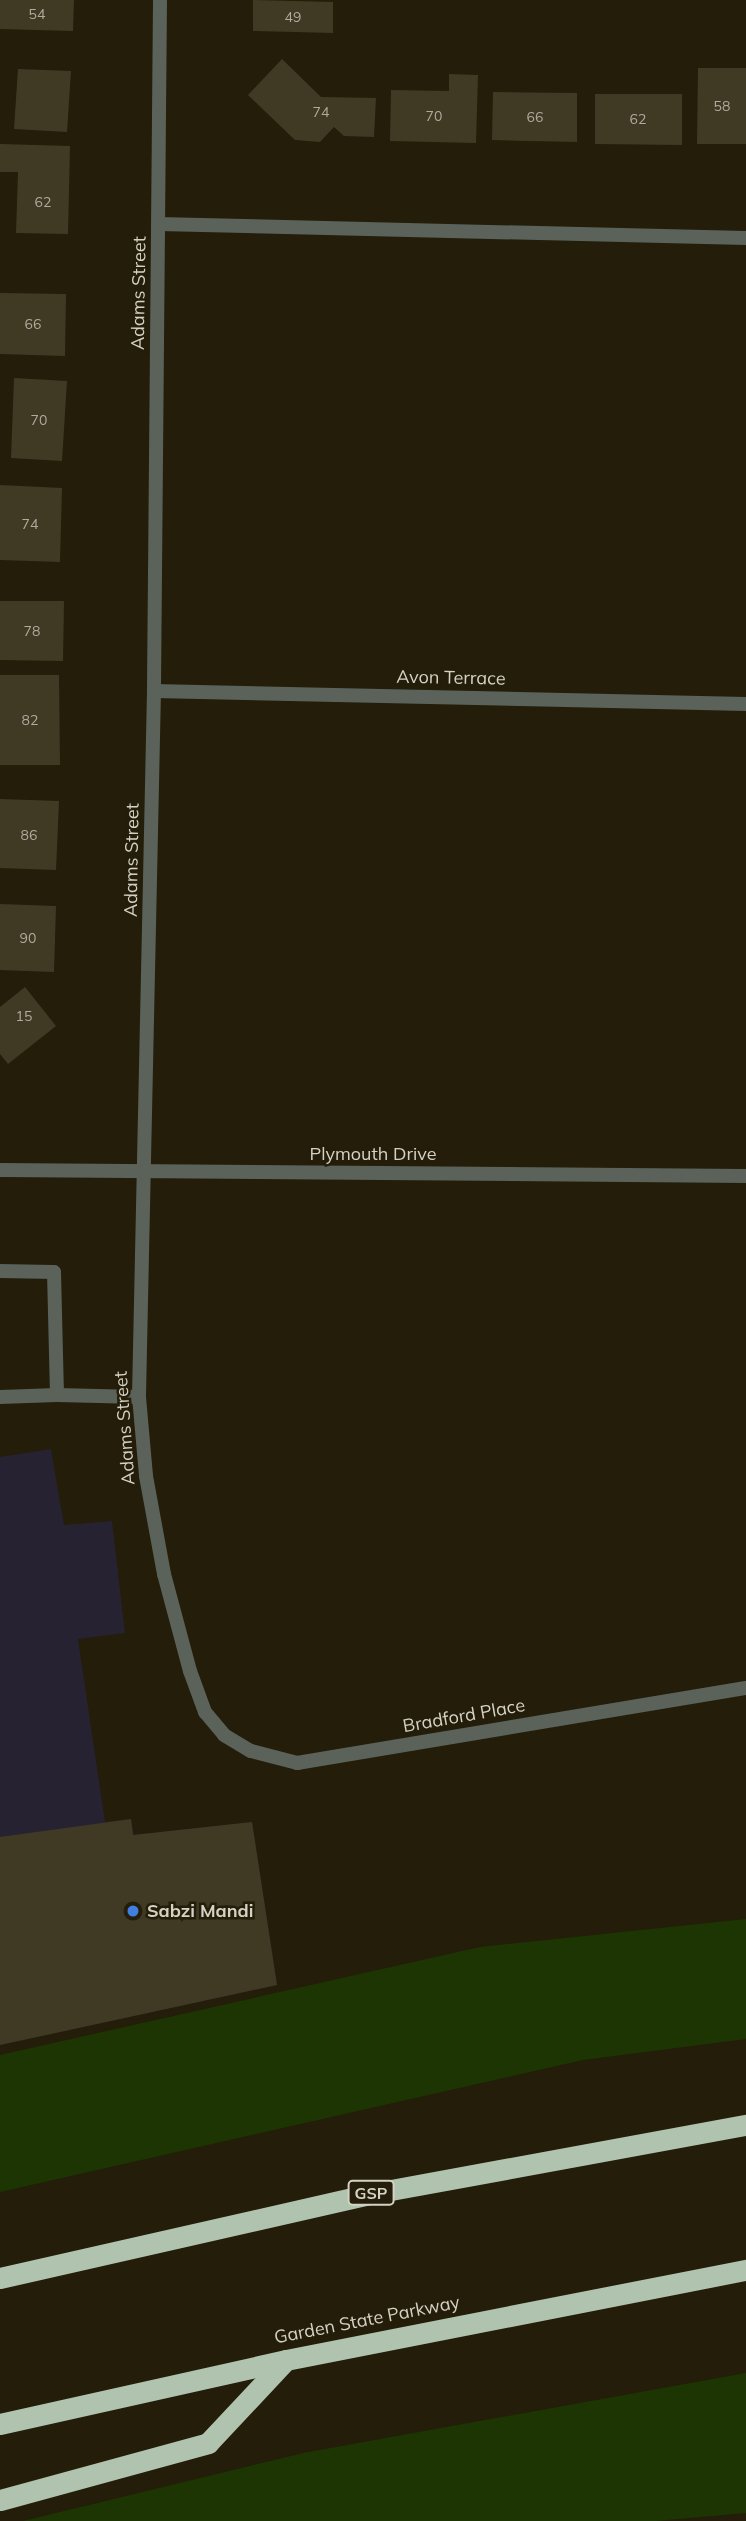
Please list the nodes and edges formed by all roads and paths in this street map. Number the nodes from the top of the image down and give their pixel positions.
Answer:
1 (160, 0) edge
2 (159, 224) junction
3 (746, 238) edge
4 (154, 691) junction
5 (746, 704) edge
6 (0, 1170) edge
7 (144, 1171) junction
8 (746, 1176) edge
9 (0, 1271) edge
10 (57, 1395) junction
11 (0, 1397) edge
12 (139, 1397) junction
13 (746, 1688) edge
14 (205, 1712) joint
15 (746, 2125) edge
16 (746, 2270) edge
17 (0, 2278) edge
18 (286, 2360) junction
19 (0, 2424) edge
20 (0, 2500) edge

1 - 2 street, Adams Street
2 - 3 street
2 - 4 street, Adams Street
4 - 5 street, Avon Terrace
4 - 7 street, Adams Street
6 - 7 street, Plymouth Drive
7 - 8 street, Plymouth Drive
7 - 12 street, Adams Street
9 - 10 street
10 - 11 street
10 - 12 street
12 - 14 street, Adams Street
13 - 14 street, Bradford Place
15 - 17 highway, GSP
16 - 18 highway, Garden State Parkway
18 - 19 highway, Garden State Parkway
18 - 20 highway

